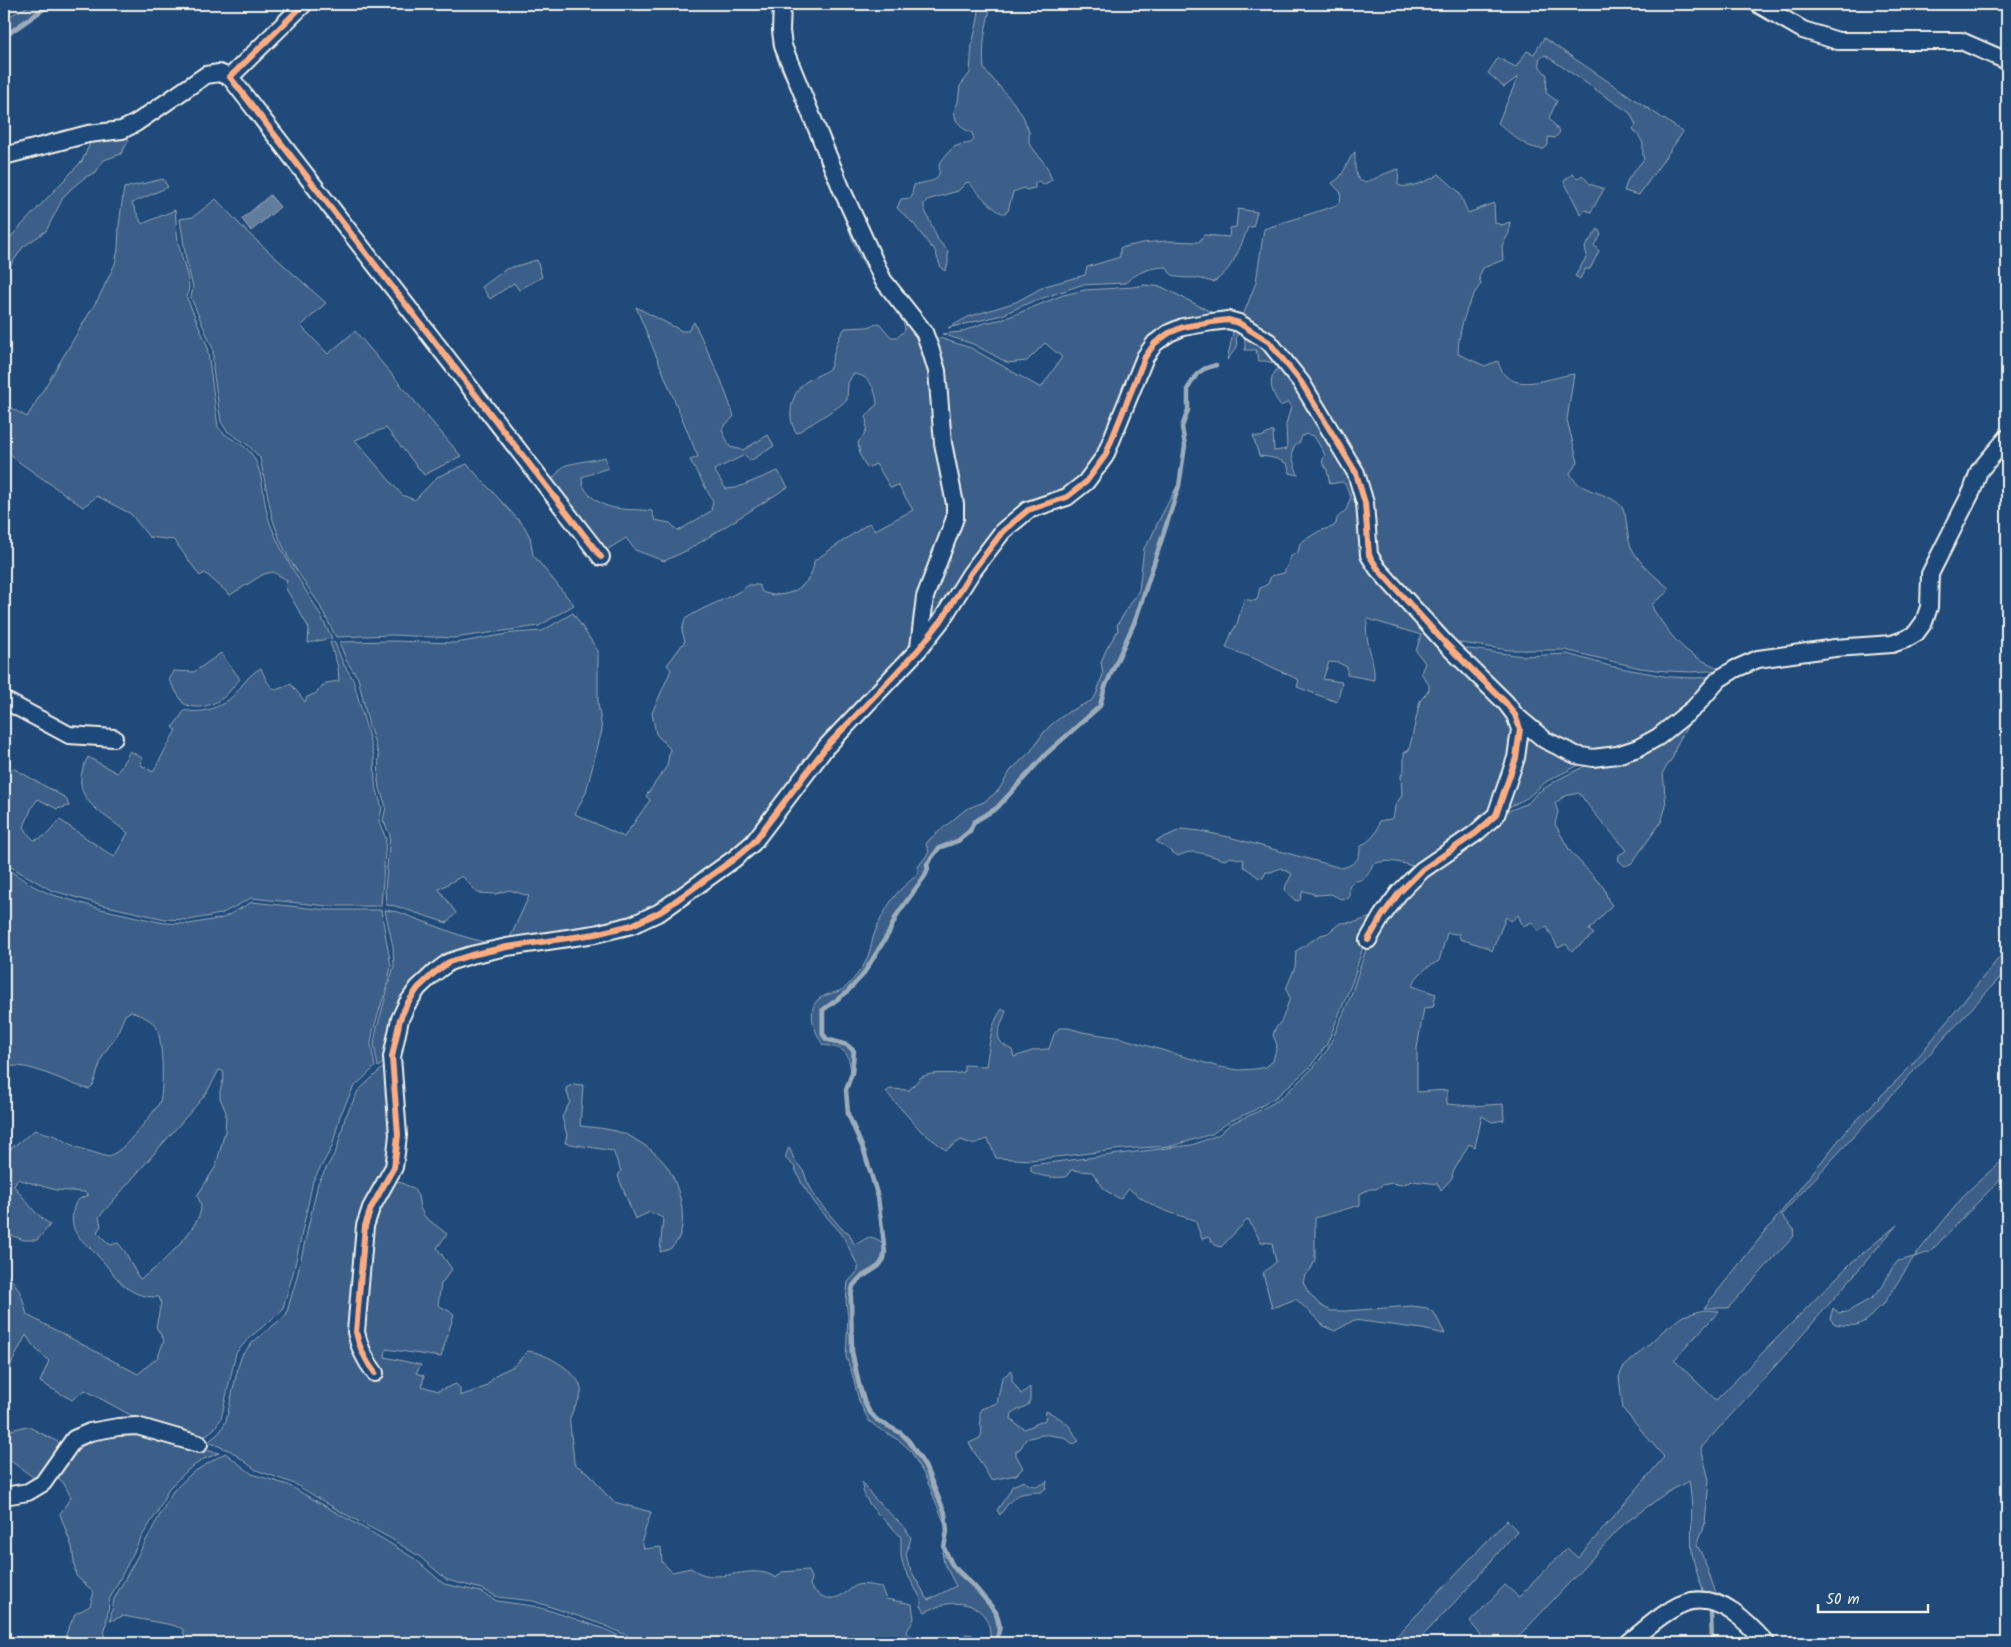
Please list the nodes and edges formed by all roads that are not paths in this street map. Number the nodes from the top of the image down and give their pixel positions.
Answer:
1 (304, 4) edge
2 (782, 4) edge
3 (1758, 4) edge
4 (2007, 61) edge
5 (230, 77) junction
6 (4, 156) edge
7 (2007, 438) edge
8 (601, 557) dead end
9 (918, 650) junction
10 (4, 700) edge
11 (1516, 715) junction
12 (114, 738) dead end
13 (1368, 940) dead end
14 (375, 1373) dead end
15 (199, 1444) dead end
16 (4, 1496) edge
17 (1628, 1643) edge
18 (1766, 1643) edge

1 - 5 street
2 - 9 street
3 - 4 street
5 - 6 street
5 - 8 street
7 - 11 street
9 - 11 street
9 - 14 street
10 - 12 street
11 - 13 street
15 - 16 street
17 - 18 street

